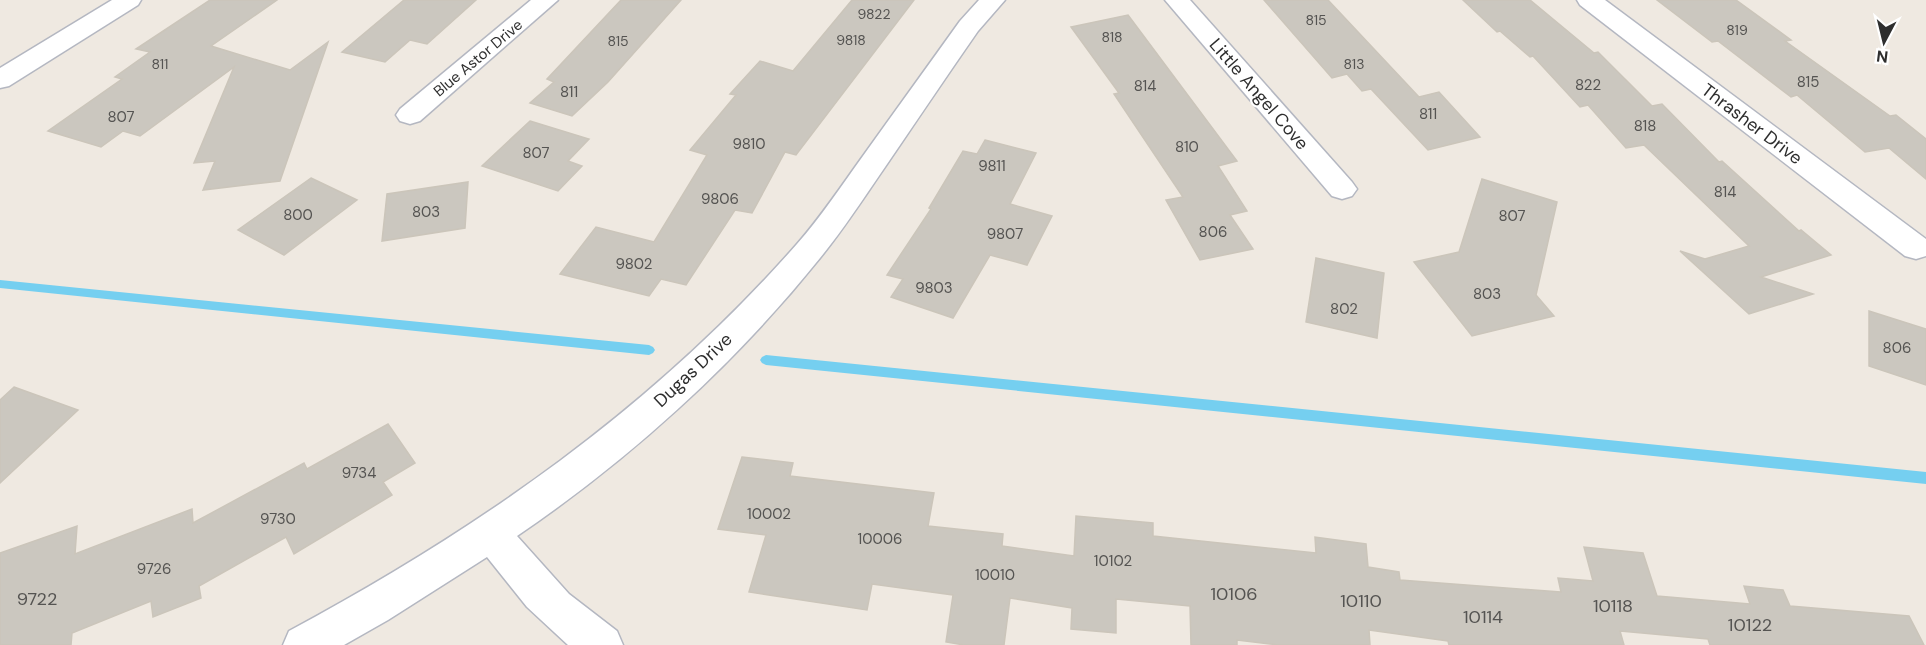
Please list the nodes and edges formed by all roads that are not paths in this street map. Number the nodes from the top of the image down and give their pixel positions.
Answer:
1 (129, 0) edge
2 (546, 0) edge
3 (993, 0) edge
4 (1177, 0) edge
5 (1589, 0) edge
6 (0, 80) edge
7 (410, 115) dead end
8 (1342, 189) dead end
9 (1916, 248) dead end
10 (491, 532) junction
11 (304, 645) edge
12 (602, 645) edge

1 - 6 street
2 - 7 street, Blue Astor Drive
3 - 10 street, Dugas Drive
4 - 8 street, Little Angel Cove
5 - 9 street, Thrasher Drive
10 - 11 street, Dugas Drive
10 - 12 street

